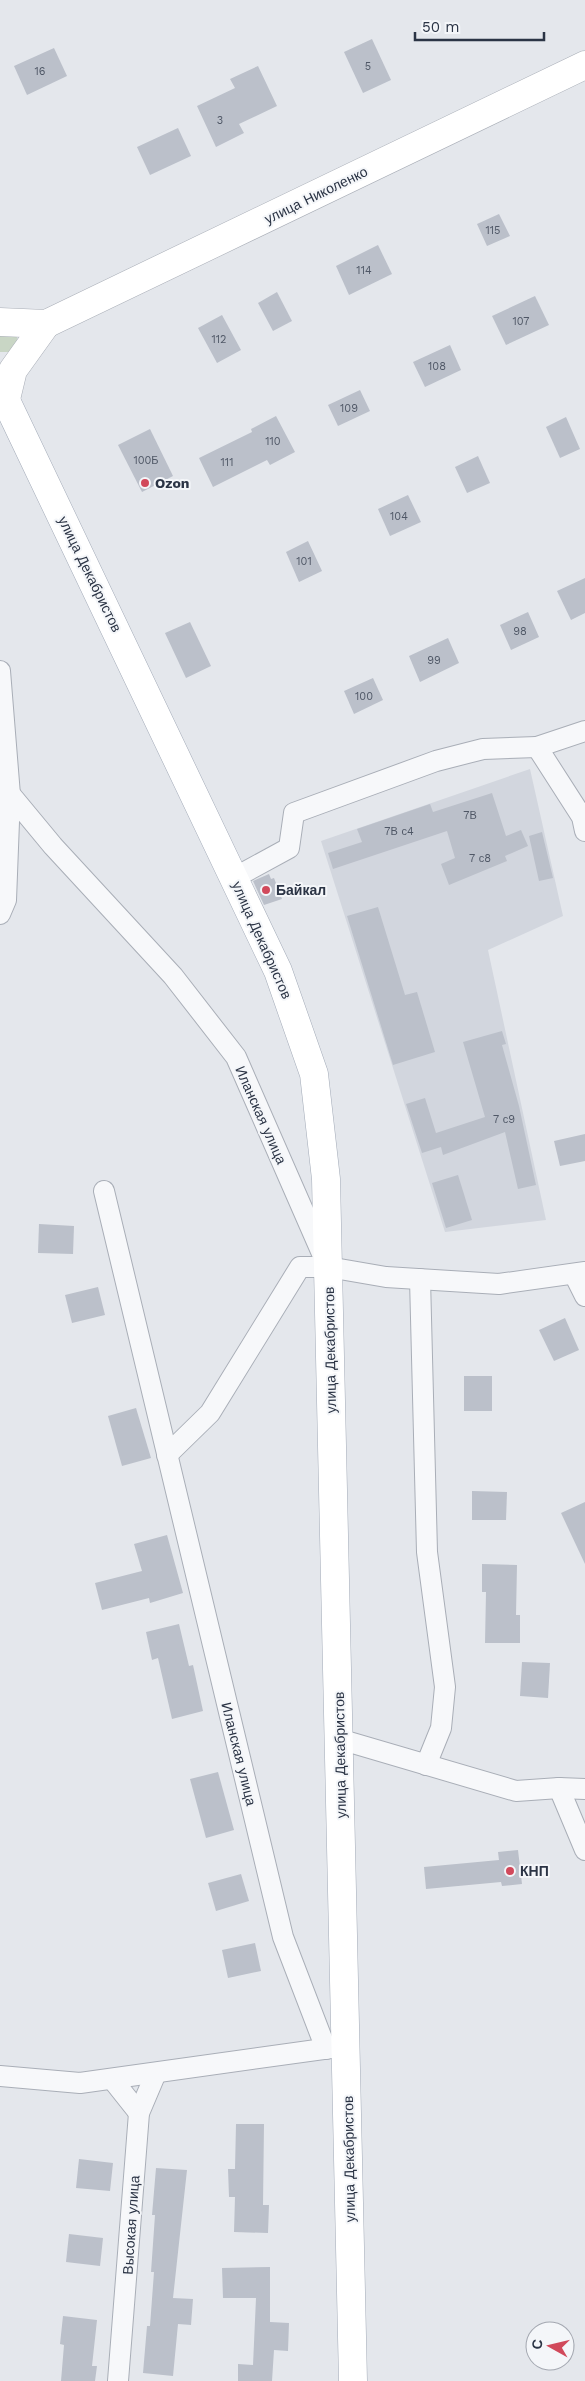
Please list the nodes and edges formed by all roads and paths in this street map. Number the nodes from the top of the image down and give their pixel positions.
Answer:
1 (585, 65) edge
2 (0, 322) edge
3 (46, 324) junction
4 (3, 393) edge
5 (0, 671) edge
6 (585, 731) edge
7 (537, 747) junction
8 (5, 788) edge
9 (585, 831) edge
10 (234, 878) junction
11 (0, 914) edge
12 (104, 1191) dead end
13 (328, 1267) junction
14 (580, 1273) edge
15 (420, 1279) junction
16 (585, 1296) edge
17 (167, 1454) junction
18 (339, 1739) junction
19 (426, 1765) junction
20 (560, 1788) junction
21 (585, 1789) edge
22 (585, 1850) edge
23 (336, 2047) junction
24 (156, 2072) junction
25 (0, 2076) edge
26 (112, 2079) junction
27 (139, 2113) junction
28 (118, 2381) edge
29 (353, 2381) edge

1 - 3 main road, улица Николенко
2 - 3 main road
3 - 4 main road
4 - 10 main road, улица Декабристов
5 - 8 street
6 - 7 street
7 - 9 street
7 - 10 street
8 - 11 street
8 - 13 street, Иланская улица
10 - 13 main road, улица Декабристов
12 - 17 street, Иланская улица
13 - 15 street
13 - 17 street
13 - 18 main road, улица Декабристов
14 - 15 street
14 - 16 street
15 - 19 street
17 - 23 street, Иланская улица
18 - 19 street
18 - 23 main road, улица Декабристов
19 - 20 street
20 - 21 street
20 - 22 street
23 - 24 street
23 - 29 main road, улица Декабристов
24 - 26 street
24 - 27 street, Высокая улица
25 - 26 street
26 - 27 street
27 - 28 street, Высокая улица

